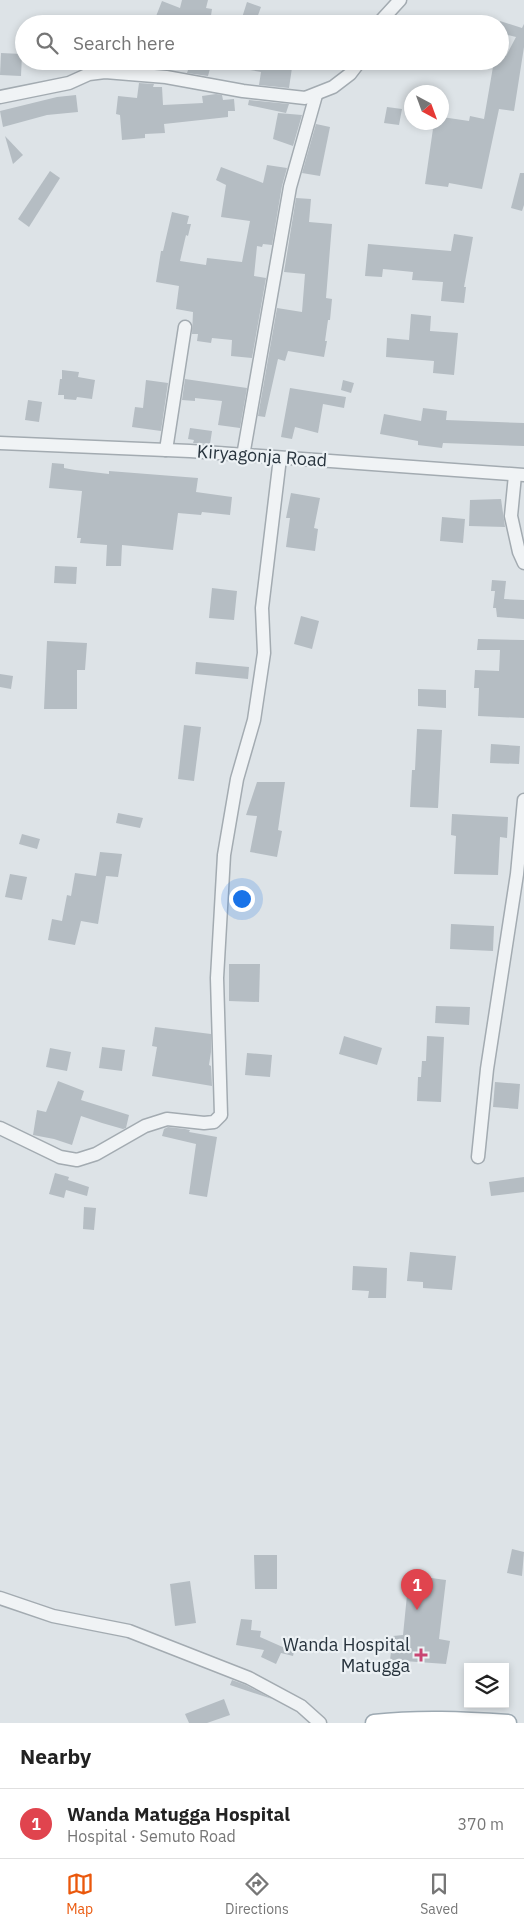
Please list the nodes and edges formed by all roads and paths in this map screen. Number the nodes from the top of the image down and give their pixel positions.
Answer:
1 (400, 0) edge
2 (386, 15) edge
3 (353, 70) edge
4 (316, 95) junction
5 (0, 97) edge
6 (186, 327) dead end
7 (0, 443) edge
8 (166, 450) junction
9 (243, 456) junction
10 (280, 458) junction
11 (519, 475) edge
12 (524, 563) edge
13 (524, 800) edge
14 (0, 1128) edge
15 (478, 1157) dead end
16 (0, 1598) edge
17 (320, 1723) edge
18 (374, 1723) edge
19 (508, 1723) edge

1 - 2 street
3 - 4 street
4 - 5 street
4 - 9 street
6 - 8 street
7 - 8 street, Kiryagonja Road
8 - 9 street, Kiryagonja Road
9 - 10 street, Kiryagonja Road
10 - 11 street, Kiryagonja Road
10 - 14 street
11 - 12 street
13 - 15 street
16 - 17 street
18 - 19 main road

